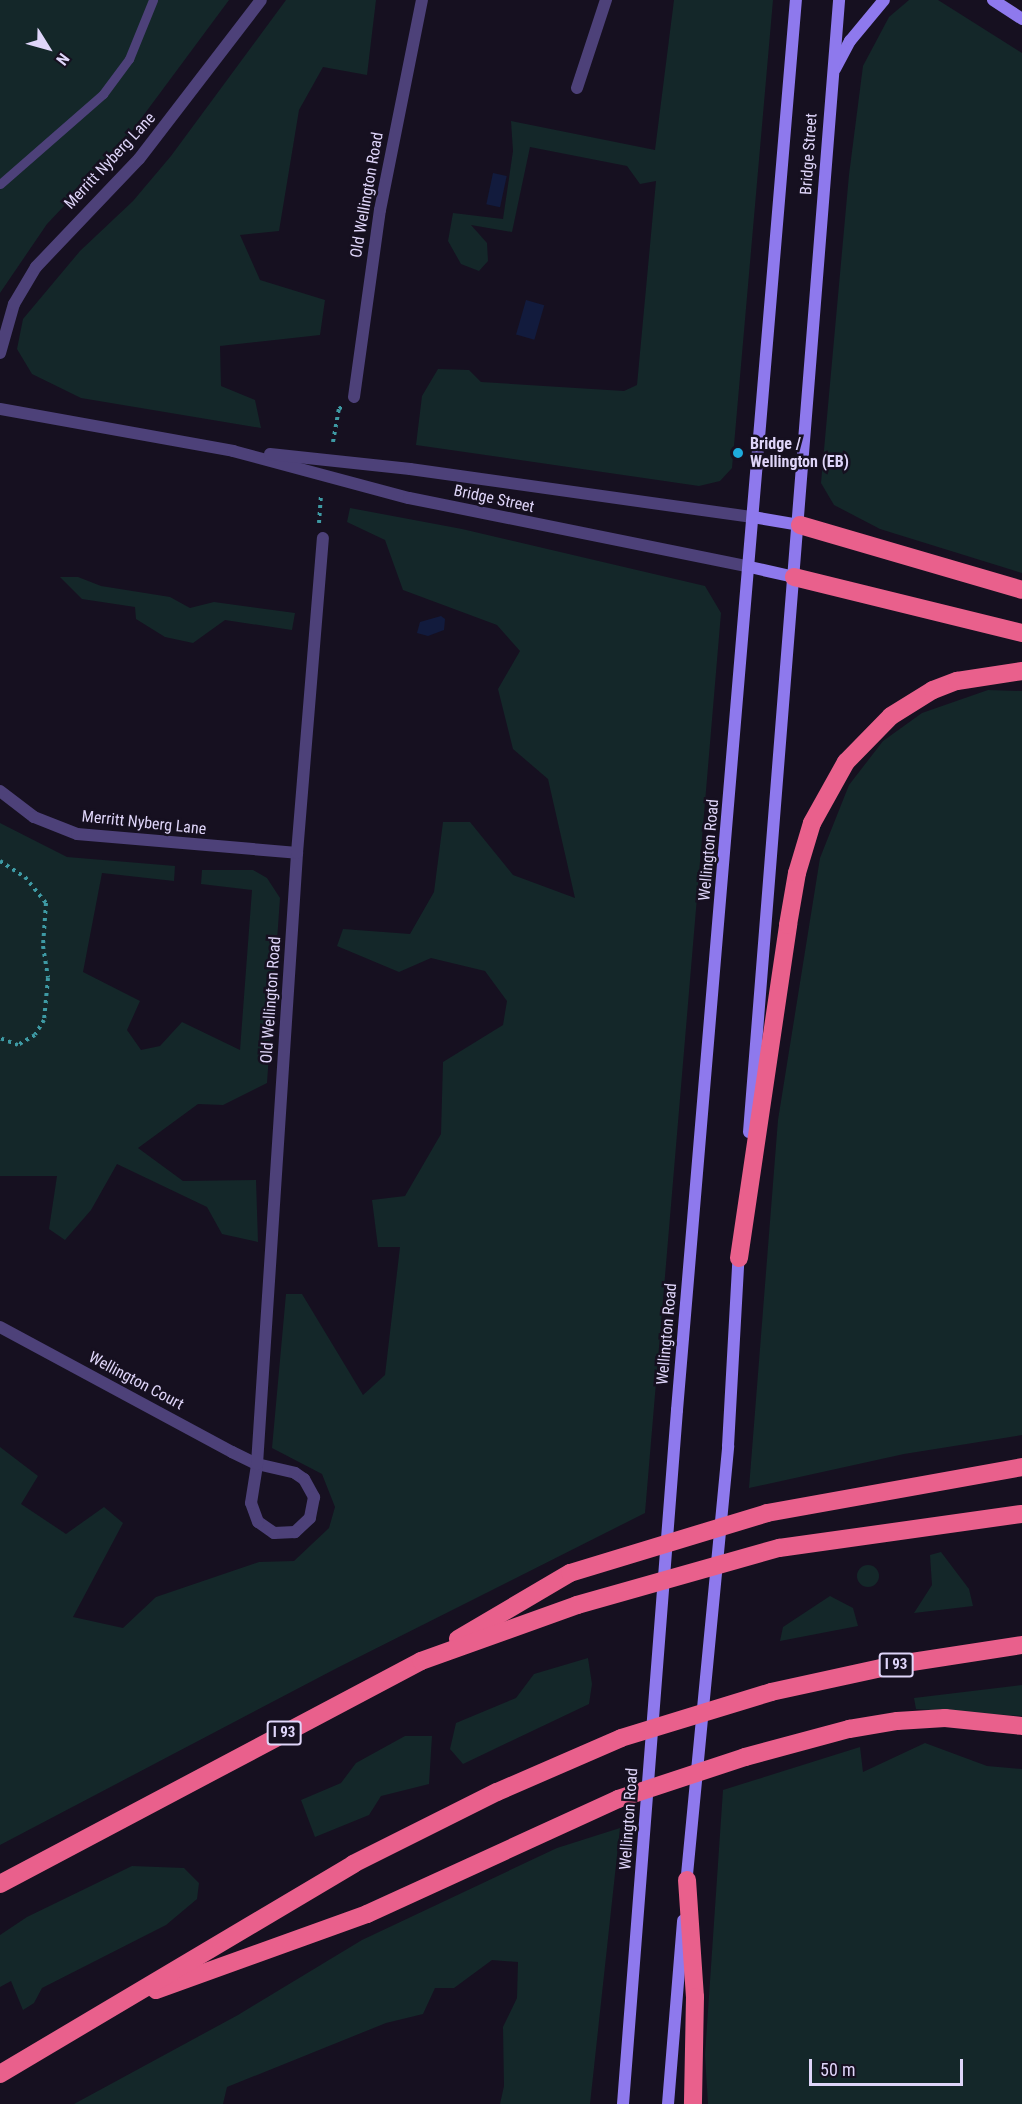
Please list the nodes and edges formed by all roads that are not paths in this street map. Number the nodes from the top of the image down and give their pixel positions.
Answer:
1 (153, 0) edge
2 (261, 0) edge
3 (422, 0) edge
4 (606, 0) edge
5 (796, 0) edge
6 (839, 0) edge
7 (884, 0) edge
8 (993, 0) edge
9 (1022, 19) edge
10 (831, 75) junction
11 (577, 88) dead end
12 (0, 184) edge
13 (0, 353) edge
14 (354, 398) road end
15 (0, 409) edge
16 (233, 450) junction
17 (753, 517) junction
18 (800, 525) junction
19 (323, 538) road end
20 (750, 567) junction
21 (794, 578) junction
22 (1022, 590) edge
23 (1022, 633) edge
24 (1022, 671) edge
25 (0, 791) edge
26 (297, 853) junction
27 (739, 1257) junction
28 (0, 1327) edge
29 (257, 1464) junction
30 (1022, 1467) edge
31 (1022, 1514) edge
32 (1022, 1645) edge
33 (421, 1661) junction
34 (1022, 1726) edge
35 (687, 1880) junction
36 (0, 1884) edge
37 (115, 2004) junction
38 (0, 2074) edge
39 (623, 2104) edge
40 (668, 2104) edge
41 (693, 2104) edge

1 - 12 lane
2 - 13 street, Merritt Nyberg Lane
3 - 14 street, Old Wellington Road
4 - 11 street
5 - 17 main road, Bridge Street
6 - 10 main road, Bridge Street
7 - 10 main road
8 - 9 main road
10 - 18 main road, Bridge Street
15 - 16 street, Bridge Street
16 - 17 street, Bridge Street
16 - 20 street, Bridge Street
17 - 18 main road, Bridge Street
17 - 20 main road, Bridge Street
18 - 21 main road, Bridge Street
18 - 22 highway
19 - 26 street, Old Wellington Road
20 - 21 main road, Bridge Street
20 - 39 main road, Wellington Road
21 - 23 highway
21 - 27 main road
24 - 27 highway
25 - 26 street, Merritt Nyberg Lane
26 - 29 street, Old Wellington Road
27 - 35 main road
28 - 29 street, Wellington Court
29 - 29 street, Old Wellington Road
30 - 33 highway, bridge
31 - 33 highway, I 93, bridge
32 - 37 highway, I 93, bridge
33 - 36 highway, I 93
34 - 37 highway, bridge
35 - 40 main road
35 - 41 highway
37 - 38 highway, I 93

